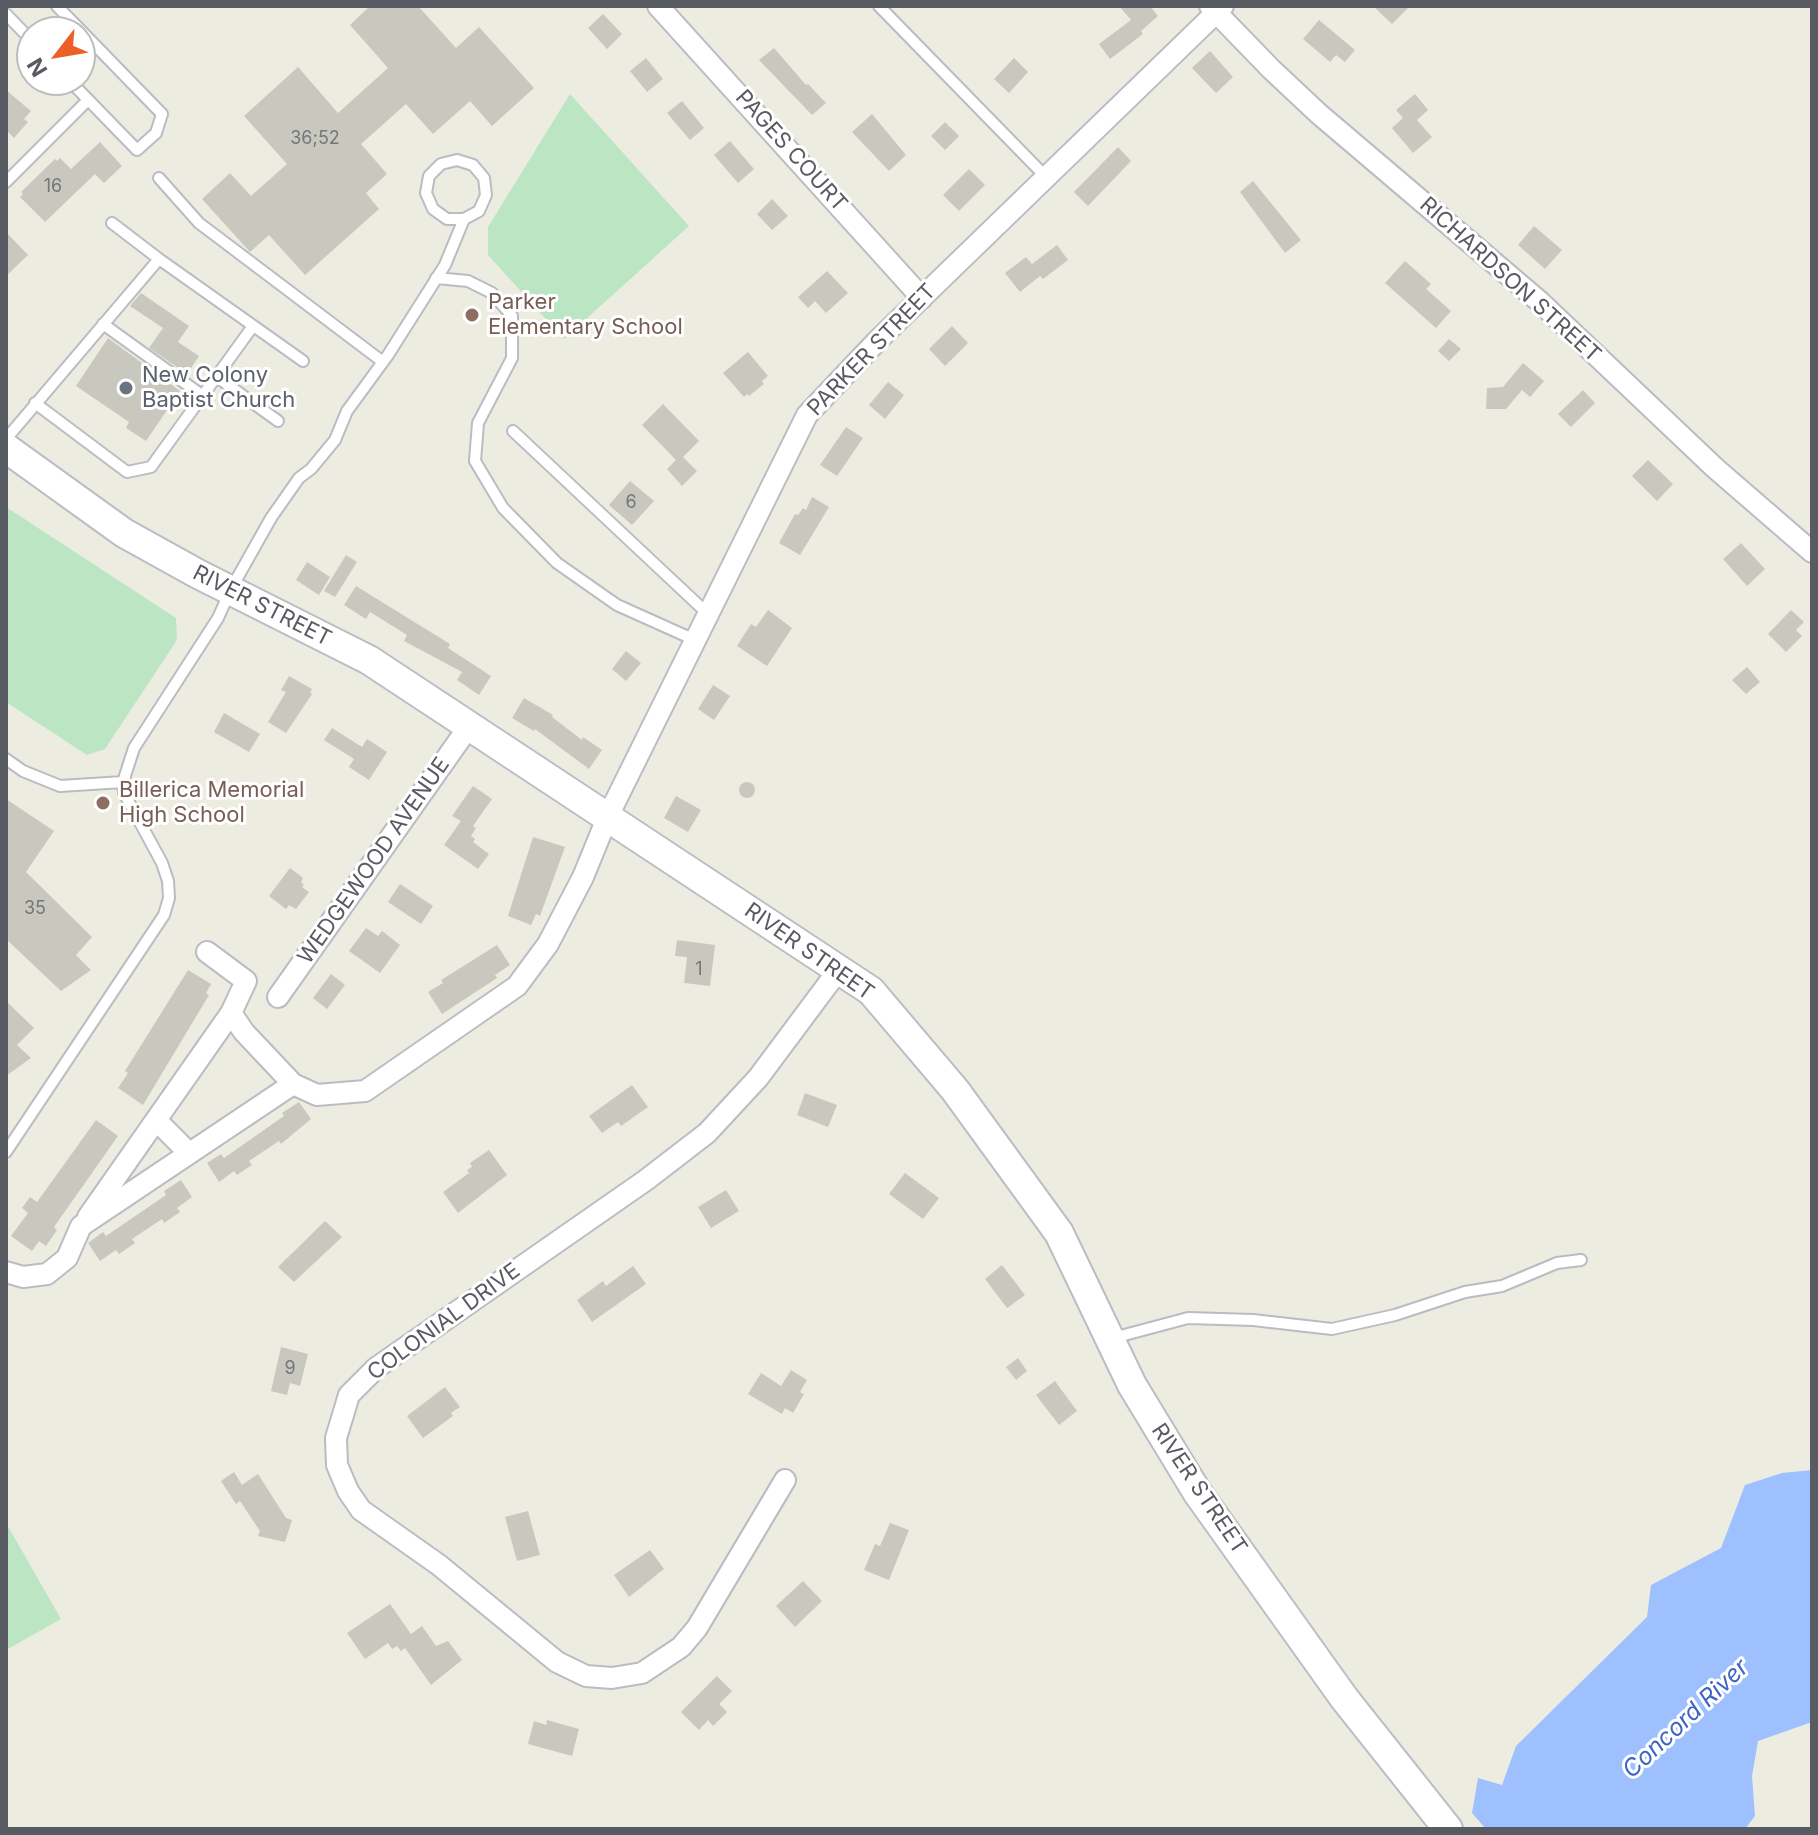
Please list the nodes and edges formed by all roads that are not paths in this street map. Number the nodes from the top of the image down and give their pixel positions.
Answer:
1 (57, 6) edge
2 (658, 6) edge
3 (879, 6) edge
4 (1216, 8) edge
5 (84, 96) edge
6 (88, 100) junction
7 (1046, 177) junction
8 (159, 178) dead end
9 (6, 182) edge
10 (464, 219) junction
11 (112, 223) dead end
12 (159, 259) junction
13 (436, 278) junction
14 (922, 298) junction
15 (103, 324) junction
16 (253, 326) junction
17 (303, 361) dead end
18 (383, 362) junction
19 (217, 377) junction
20 (203, 396) junction
21 (35, 403) junction
22 (278, 421) dead end
23 (513, 431) dead end
24 (6, 439) edge
25 (6, 448) edge
26 (1812, 552) edge
27 (231, 589) junction
28 (708, 614) junction
29 (695, 640) junction
30 (470, 725) junction
31 (6, 759) edge
32 (123, 782) junction
33 (608, 816) junction
34 (207, 952) dead end
35 (840, 968) junction
36 (278, 997) dead end
37 (231, 1013) junction
38 (293, 1084) junction
39 (156, 1120) junction
40 (6, 1152) edge
41 (189, 1153) junction
42 (81, 1226) junction
43 (1581, 1260) dead end
44 (6, 1272) edge
45 (1110, 1339) junction
46 (785, 1480) dead end
47 (1448, 1829) edge

1 - 6 lane
2 - 14 street, PAGES COURT
3 - 7 lane
4 - 7 street, PARKER STREET
4 - 26 street, RICHARDSON STREET
5 - 6 lane
6 - 9 lane
7 - 14 street, PARKER STREET
8 - 18 lane
10 - 10 lane
10 - 13 lane
11 - 12 lane
12 - 15 lane
12 - 16 lane
13 - 18 lane
13 - 29 lane
14 - 28 street, PARKER STREET
15 - 20 lane
15 - 21 lane
16 - 17 lane
16 - 19 lane
18 - 27 lane
19 - 20 lane
19 - 22 lane
20 - 21 lane
21 - 24 lane
23 - 28 lane
25 - 27 main road, RIVER STREET
27 - 30 main road, RIVER STREET
27 - 32 lane
28 - 29 street, PARKER STREET
29 - 33 street, PARKER STREET
30 - 33 main road, RIVER STREET
30 - 36 street, WEDGEWOOD AVENUE
31 - 32 lane
32 - 40 lane
33 - 35 main road, RIVER STREET
33 - 38 street, PARKER STREET
34 - 37 street
35 - 45 main road, RIVER STREET
35 - 46 street, COLONIAL DRIVE
37 - 38 street
37 - 39 street
38 - 41 street
39 - 41 street
39 - 42 street
41 - 42 street
42 - 44 street
43 - 45 lane
45 - 47 main road, RIVER STREET

